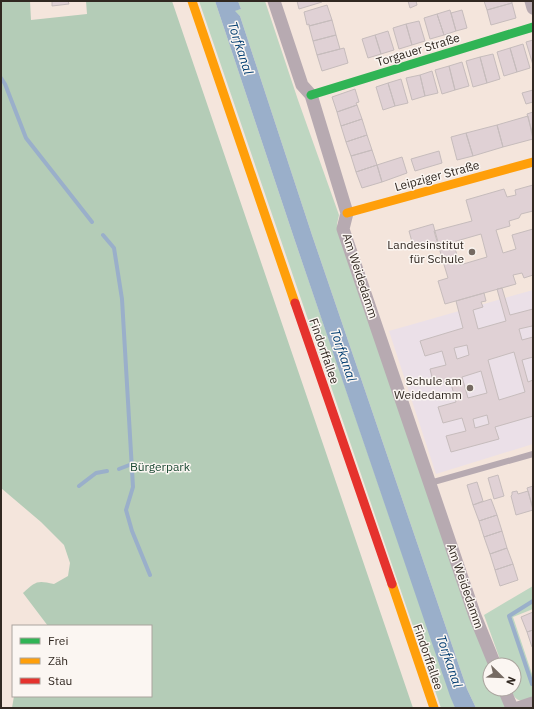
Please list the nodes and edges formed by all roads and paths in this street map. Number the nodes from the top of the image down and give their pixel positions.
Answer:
1 (192, 1) edge
2 (274, 1) edge
3 (531, 1) edge
4 (533, 8) edge
5 (533, 28) edge
6 (310, 95) junction
7 (533, 162) edge
8 (347, 213) junction
9 (533, 454) edge
10 (430, 483) junction
11 (492, 657) edge
12 (507, 697) edge
13 (533, 703) edge
14 (434, 708) edge
15 (512, 708) edge
16 (518, 708) edge

1 - 14 street, Findorffallee
2 - 6 street, Am Weidedamm
3 - 4 street
5 - 6 street, Torgauer Straße
6 - 8 street, Am Weidedamm
7 - 8 street, Leipziger Straße
8 - 10 street, Am Weidedamm
9 - 10 lane
10 - 11 street, Am Weidedamm
12 - 15 street
13 - 16 street

